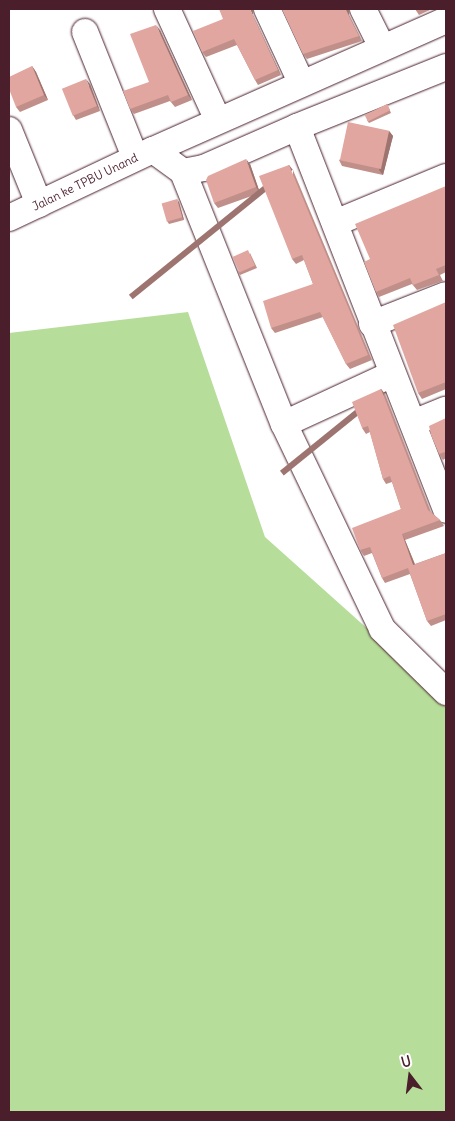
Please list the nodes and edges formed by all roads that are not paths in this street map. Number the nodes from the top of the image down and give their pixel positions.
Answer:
1 (167, 9) edge
2 (267, 9) edge
3 (363, 9) edge
4 (446, 20) edge
5 (85, 32) dead end
6 (382, 47) junction
7 (446, 67) edge
8 (301, 82) junction
9 (218, 118) junction
10 (297, 127) junction
11 (9, 130) edge
12 (144, 154) junction
13 (183, 172) junction
14 (446, 177) edge
15 (39, 204) junction
16 (9, 218) edge
17 (335, 223) junction
18 (446, 295) edge
19 (372, 324) junction
20 (392, 374) junction
21 (446, 410) edge
22 (413, 423) junction
23 (284, 424) junction
24 (446, 510) edge
25 (446, 692) edge

1 - 9 street
2 - 8 street
3 - 6 street
4 - 6 street
5 - 12 street
6 - 8 street
7 - 10 street
8 - 9 street
9 - 12 street
10 - 13 street
10 - 17 street
11 - 15 street
12 - 13 street, Jalan ke TPBU Unand
12 - 15 street, Jalan ke TPBU Unand
13 - 23 street
14 - 17 street
15 - 16 street, Jalan ke TPBU Unand
17 - 19 street
18 - 19 street
19 - 20 street
20 - 22 street
20 - 23 street
21 - 22 street
22 - 24 street
23 - 25 street

